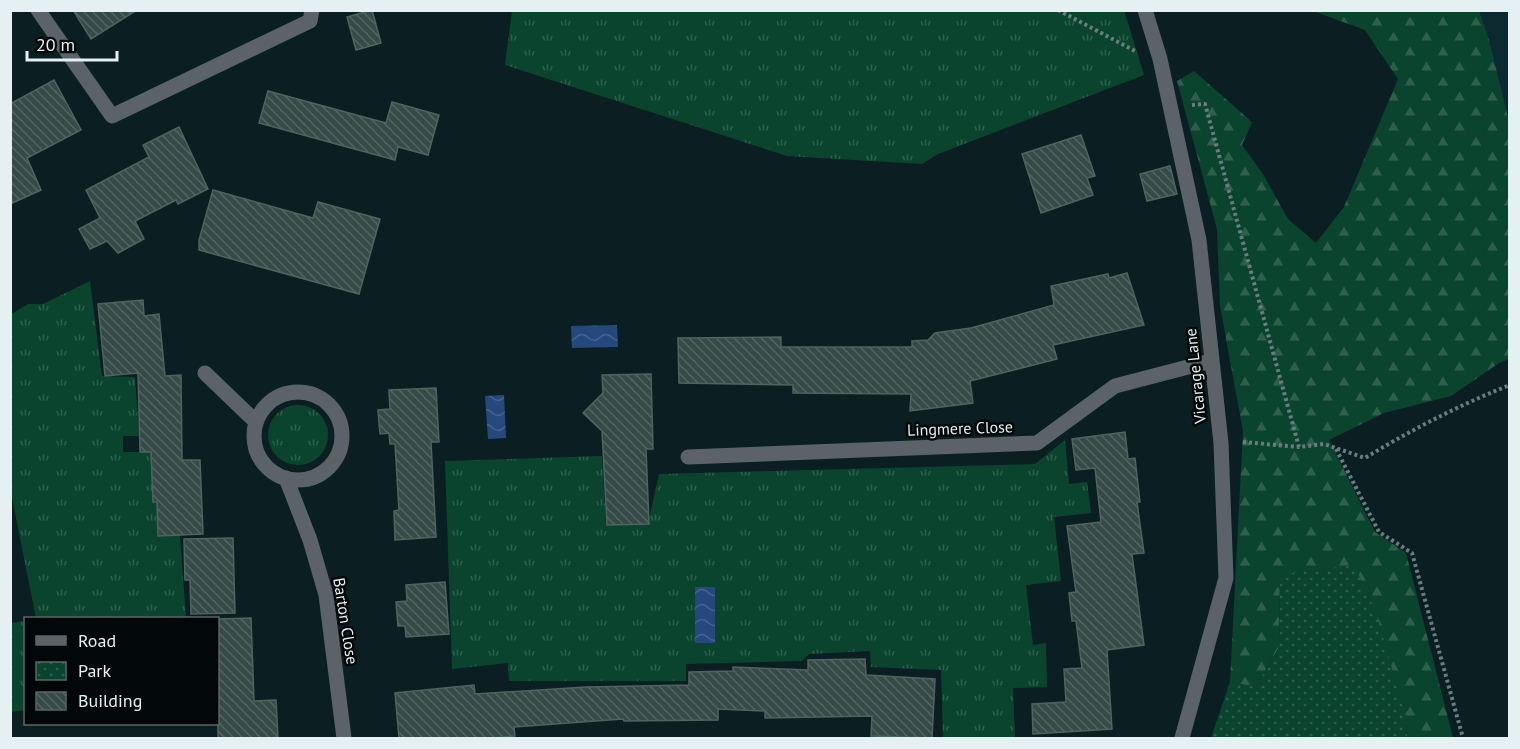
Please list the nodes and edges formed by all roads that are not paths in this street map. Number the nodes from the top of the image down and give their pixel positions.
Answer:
1 (38, 10) edge
2 (312, 10) edge
3 (1145, 10) edge
4 (1211, 361) junction
5 (205, 373) dead end
6 (256, 422) junction
7 (688, 457) dead end
8 (286, 478) junction
9 (344, 738) edge
10 (1182, 738) edge

1 - 2 street
3 - 4 street, Vicarage Lane
4 - 7 street, Lingmere Close
4 - 10 street, Vicarage Lane
5 - 6 street
6 - 8 street
6 - 8 street
8 - 9 street, Barton Close

